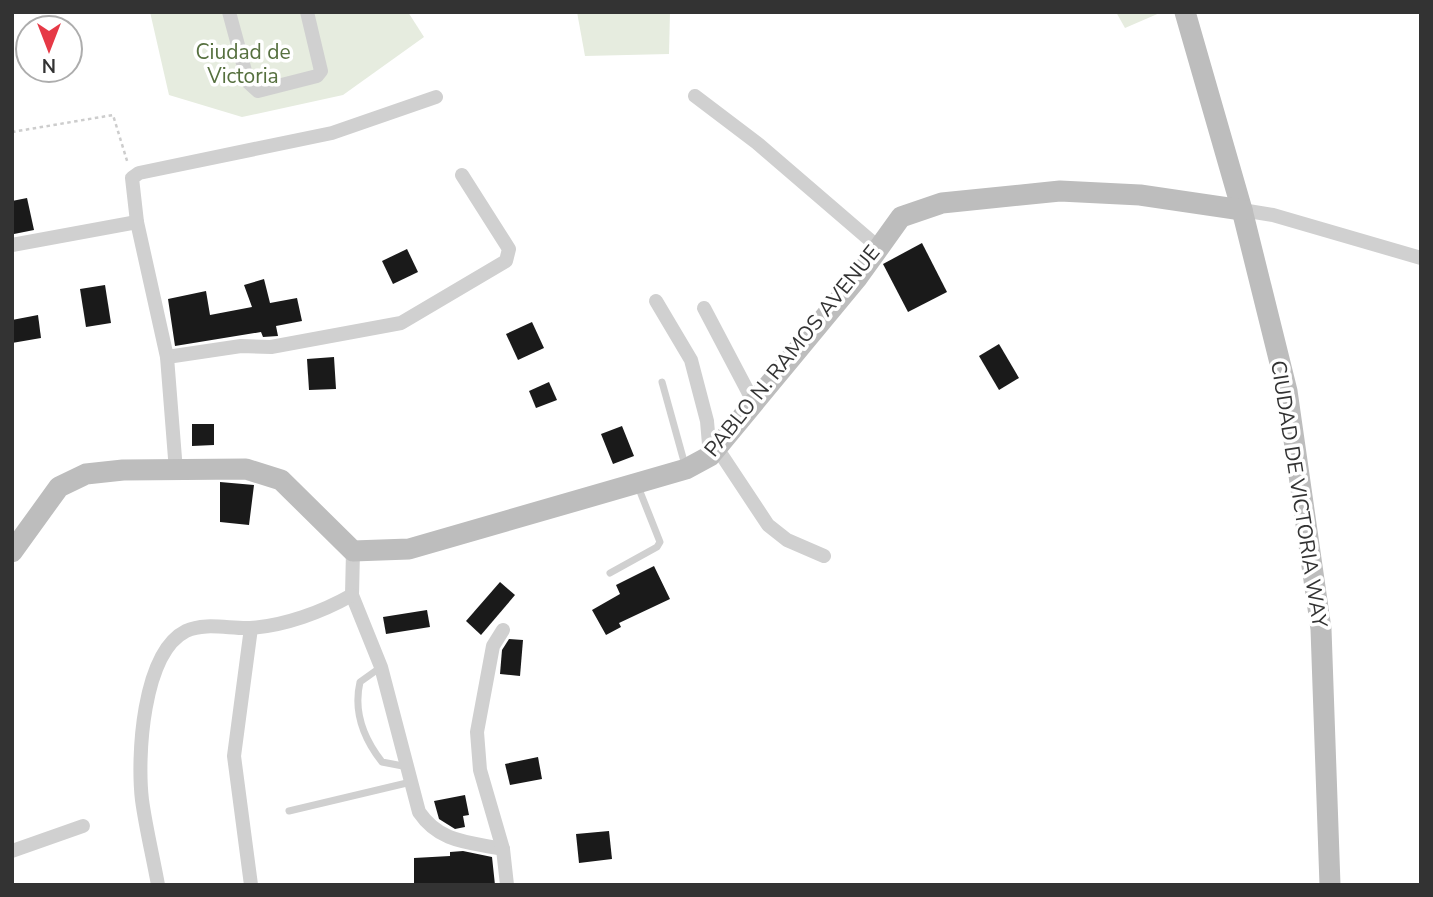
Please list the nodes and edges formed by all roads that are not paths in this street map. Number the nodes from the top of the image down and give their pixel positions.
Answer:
1 (229, 12) edge
2 (307, 12) edge
3 (1186, 18) edge
4 (695, 96) dead end
5 (436, 97) dead end
6 (462, 176) dead end
7 (1242, 210) junction
8 (137, 222) junction
9 (12, 245) edge
10 (878, 247) junction
11 (1421, 258) edge
12 (656, 301) dead end
13 (704, 308) dead end
14 (167, 357) junction
15 (662, 382) dead end
16 (754, 403) junction
17 (713, 452) junction
18 (686, 469) junction
19 (176, 471) junction
20 (636, 483) junction
21 (353, 551) junction
22 (12, 552) edge
23 (824, 556) dead end
24 (610, 573) dead end
25 (352, 596) junction
26 (251, 628) junction
27 (503, 630) dead end
28 (381, 667) junction
29 (410, 775) junction
30 (289, 811) dead end
31 (83, 826) dead end
32 (502, 849) junction
33 (12, 850) edge
34 (158, 885) edge
35 (251, 885) edge
36 (507, 885) edge
37 (1329, 885) edge

1 - 2 street
3 - 7 street, CIUDAD DE VICTORIA WAY
4 - 10 street
5 - 8 street
6 - 14 street
7 - 10 street, PABLO N. RAMOS AVENUE
7 - 11 street, PABLO N. RAMOS AVENUE
7 - 37 street, CIUDAD DE VICTORIA WAY
8 - 9 street
8 - 14 street
10 - 16 street, PABLO N. RAMOS AVENUE
12 - 17 street
13 - 16 street
14 - 19 street
15 - 18 lane
16 - 17 street, PABLO N. RAMOS AVENUE
17 - 18 street, PABLO N. RAMOS AVENUE
17 - 23 street
18 - 20 street, PABLO N. RAMOS AVENUE
19 - 21 street
19 - 22 street
20 - 21 street, PABLO N. RAMOS AVENUE
20 - 24 lane
21 - 25 street
25 - 26 street
25 - 28 street
26 - 34 street
26 - 35 street
27 - 32 street
28 - 29 street
28 - 29 lane
29 - 30 lane
29 - 32 street
31 - 33 street
32 - 36 street

